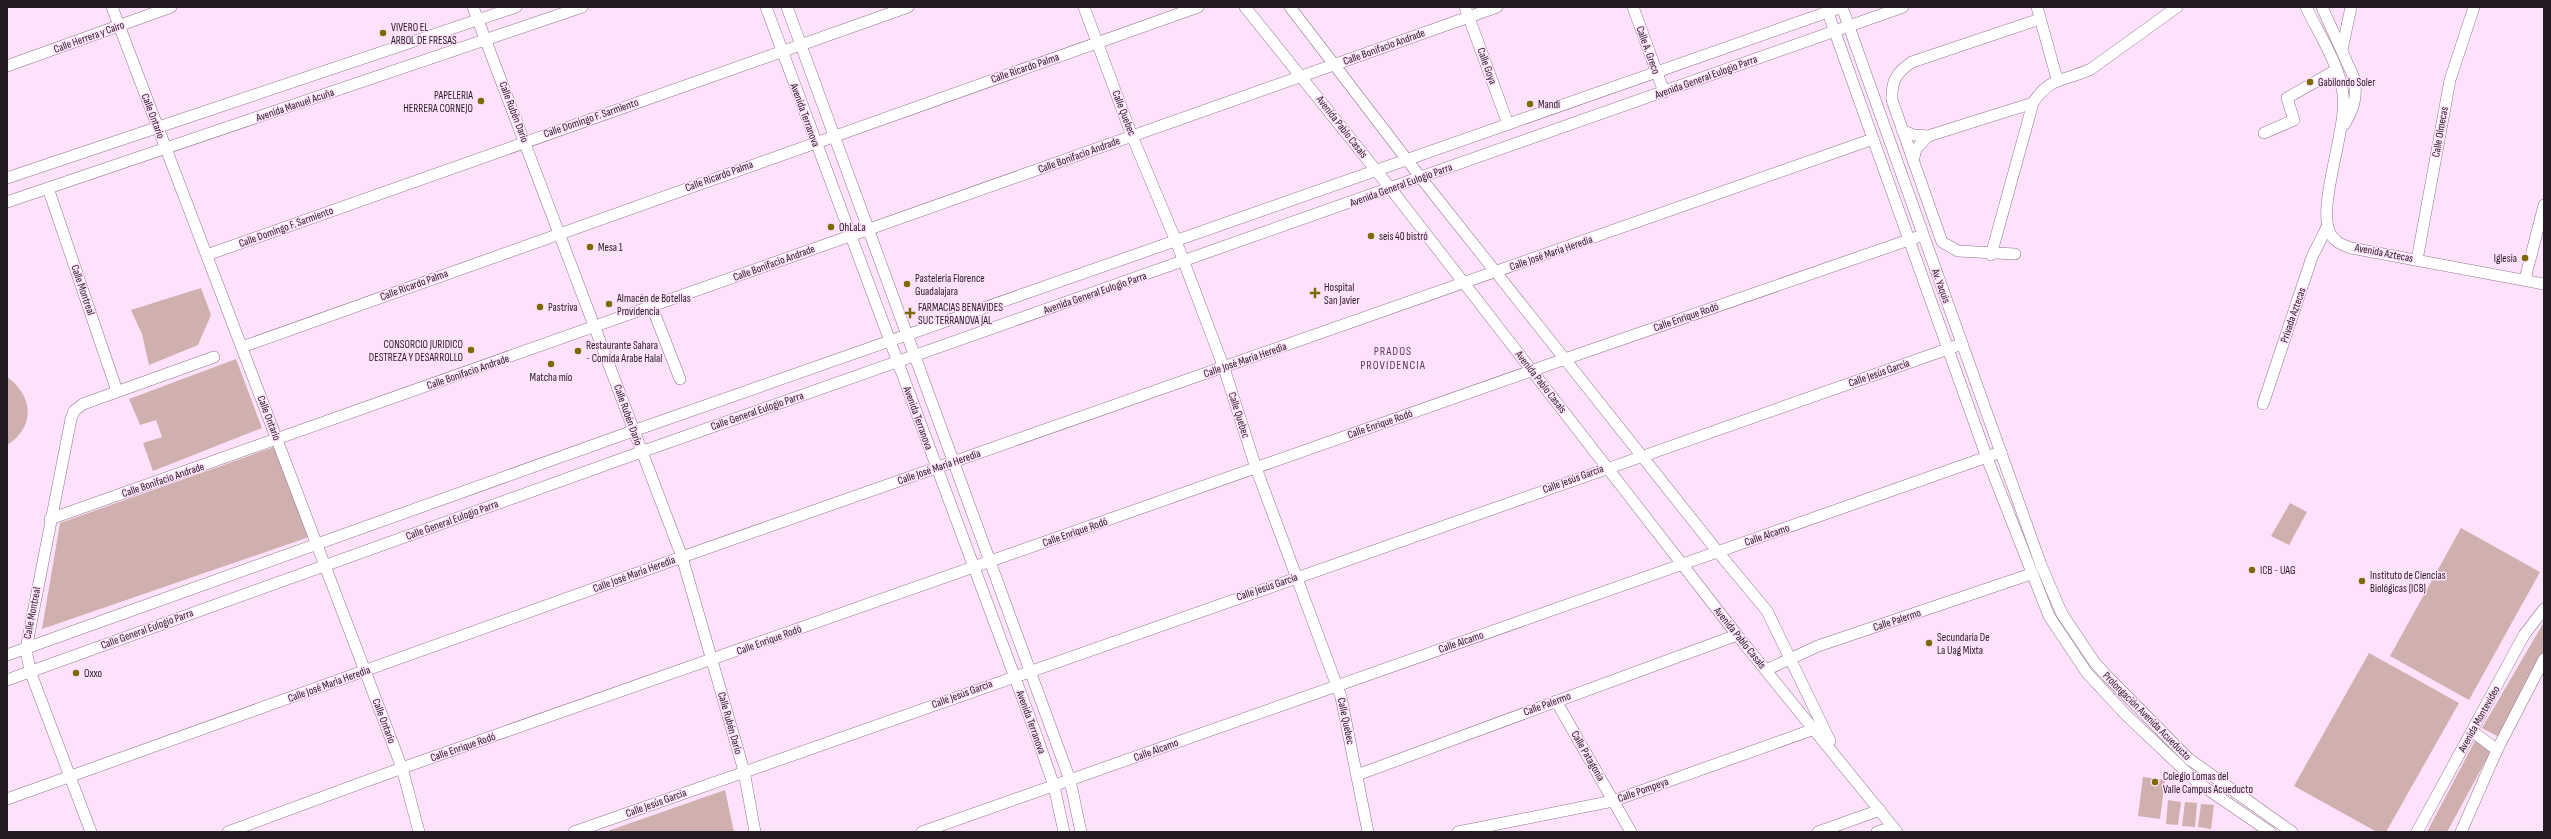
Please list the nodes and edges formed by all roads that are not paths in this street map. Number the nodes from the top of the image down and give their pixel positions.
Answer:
1 (112, 7) edge
2 (171, 7) edge
3 (473, 7) edge
4 (516, 7) edge
5 (582, 7) edge
6 (766, 7) edge
7 (787, 7) edge
8 (908, 7) edge
9 (1084, 7) edge
10 (1198, 7) edge
11 (1245, 7) edge
12 (1290, 7) edge
13 (1497, 7) edge
14 (1633, 7) edge
15 (1842, 7) edge
16 (1903, 7) edge
17 (2037, 7) edge
18 (2177, 7) edge
19 (2306, 7) edge
20 (2322, 7) edge
21 (2351, 7) edge
22 (2474, 7) edge
23 (1827, 9) edge
24 (1467, 12) edge
25 (2040, 19) junction
26 (478, 20) junction
27 (1849, 26) junction
28 (120, 27) junction
29 (1835, 31) junction
30 (486, 40) junction
31 (1098, 43) junction
32 (801, 45) junction
33 (2342, 50) junction
34 (782, 51) junction
35 (1334, 65) junction
36 (7, 66) edge
37 (2336, 70) junction
38 (1656, 72) junction
39 (1302, 76) junction
40 (2057, 79) junction
41 (1664, 92) junction
42 (2033, 103) junction
43 (1508, 124) junction
44 (158, 127) junction
45 (1902, 130) junction
46 (2341, 131) junction
47 (2264, 132) dead end
48 (834, 135) junction
49 (1132, 136) junction
50 (1928, 136) junction
51 (1873, 139) junction
52 (525, 142) junction
53 (815, 142) junction
54 (166, 148) junction
55 (1407, 159) junction
56 (1913, 161) junction
57 (1377, 170) junction
58 (7, 178) edge
59 (1421, 178) junction
60 (48, 188) junction
61 (1392, 189) junction
62 (7, 202) edge
63 (2544, 205) edge
64 (2327, 227) junction
65 (869, 230) junction
66 (560, 233) junction
67 (1923, 235) junction
68 (851, 236) junction
69 (1909, 240) junction
70 (1176, 241) junction
71 (2015, 254) dead end
72 (207, 255) junction
73 (1991, 255) junction
74 (2418, 260) junction
75 (1184, 262) junction
76 (1496, 272) junction
77 (2525, 279) junction
78 (1465, 283) junction
79 (2544, 284) edge
80 (652, 307) junction
81 (595, 326) junction
82 (907, 335) junction
83 (890, 341) junction
84 (1962, 344) junction
85 (242, 347) junction
86 (1948, 348) junction
87 (915, 356) junction
88 (214, 357) dead end
89 (1565, 359) junction
90 (898, 362) junction
91 (1224, 368) junction
92 (1532, 370) junction
93 (680, 380) dead end
94 (117, 392) junction
95 (2262, 404) dead end
96 (633, 431) junction
97 (277, 439) junction
98 (641, 452) junction
99 (2001, 452) junction
100 (1641, 455) junction
101 (1987, 458) junction
102 (954, 462) junction
103 (1607, 467) junction
104 (937, 468) junction
105 (1256, 468) junction
106 (50, 519) junction
107 (317, 544) junction
108 (1718, 552) junction
109 (682, 557) junction
110 (990, 561) junction
111 (1682, 564) junction
112 (325, 565) junction
113 (2041, 565) joint
114 (974, 567) junction
115 (2031, 574) junction
116 (1296, 576) junction
117 (2544, 609) edge
118 (1737, 635) junction
119 (26, 649) junction
120 (7, 656) edge
121 (1789, 657) junction
122 (2544, 659) edge
123 (712, 661) junction
124 (1030, 670) junction
125 (1766, 670) junction
126 (30, 671) junction
127 (365, 671) junction
128 (1014, 676) junction
129 (7, 680) edge
130 (1337, 685) junction
131 (1556, 701) junction
132 (1818, 727) junction
133 (2472, 732) junction
134 (2497, 750) junction
135 (2189, 758) junction
136 (402, 768) junction
137 (2180, 768) junction
138 (744, 771) junction
139 (1357, 775) junction
140 (69, 777) junction
141 (1070, 780) junction
142 (1054, 786) junction
143 (7, 799) edge
144 (1613, 801) junction
145 (1880, 810) junction
146 (1895, 829) edge
147 (91, 832) edge
148 (228, 832) edge
149 (419, 832) edge
150 (574, 832) edge
151 (756, 832) edge
152 (922, 832) edge
153 (1064, 832) edge
154 (1081, 832) edge
155 (1368, 832) edge
156 (1458, 832) edge
157 (1631, 832) edge
158 (1818, 832) edge
159 (1877, 832) edge
160 (2270, 832) edge
161 (2292, 832) edge
162 (2417, 832) edge
163 (2461, 832) edge

1 - 28 street, Calle Ontario
2 - 28 street, Calle Herrera y Cairo
3 - 26 street, Calle Rubén Darío
4 - 26 street, Avenida Manuel Acuña
5 - 30 street, Avenida Manuel Acuña
6 - 34 street, Avenida Terranova
7 - 32 street, Avenida Terranova
8 - 32 street, Calle Domingo F. Sarmiento
9 - 31 street, Calle Quebec
10 - 31 street, Calle Ricardo Palma
11 - 39 street, Avenida Pablo Casals
12 - 35 street, Avenida Pablo Casals
13 - 24 street, Calle Bonifacio Andrade
14 - 38 street, Calle A. Greco
15 - 23 street, Avenida General Eulogio Parra
15 - 27 street, Av. Yaquis
16 - 27 street, Avenida General Eulogio Parra
17 - 25 street
18 - 40 street
19 - 37 street
20 - 33 street
21 - 33 street
22 - 74 street, Calle Olmecas
23 - 29 street, Av. Yaquis
23 - 38 street, Avenida General Eulogio Parra
24 - 35 street, Calle Bonifacio Andrade
24 - 43 street, Calle Goya
25 - 40 street
25 - 45 street
26 - 30 street, Calle Rubén Darío
26 - 44 street, Avenida Manuel Acuña
27 - 29 street, Avenida General Eulogio Parra
27 - 67 street, Av. Yaquis
28 - 36 street, Calle Herrera y Cairo
28 - 44 street, Calle Ontario
29 - 41 street, Avenida General Eulogio Parra
29 - 51 street, Av. Yaquis
30 - 52 street, Calle Rubén Darío
30 - 54 street, Avenida Manuel Acuña
31 - 48 street, Calle Ricardo Palma
31 - 49 street, Calle Quebec
32 - 34 street, Calle Domingo F. Sarmiento
32 - 48 street, Avenida Terranova
33 - 46 street
34 - 52 street, Calle Domingo F. Sarmiento
34 - 53 street, Avenida Terranova
35 - 39 street, Calle Bonifacio Andrade
35 - 55 street, Avenida Pablo Casals
37 - 46 street
37 - 47 street
38 - 41 street, Calle A. Greco
38 - 43 street, Avenida General Eulogio Parra
39 - 49 street, Calle Bonifacio Andrade
39 - 57 street, Avenida Pablo Casals
40 - 42 street
41 - 59 street, Avenida General Eulogio Parra
42 - 50 street
42 - 73 street
43 - 55 street, Avenida General Eulogio Parra
44 - 54 street, Calle Ontario
44 - 58 street, Avenida Manuel Acuña
45 - 50 street
45 - 56 street
46 - 64 street
48 - 53 street, Calle Ricardo Palma
48 - 65 street, Avenida Terranova
49 - 65 street, Calle Bonifacio Andrade
49 - 70 street, Calle Quebec
50 - 56 street
51 - 69 street, Av. Yaquis
51 - 76 street, Calle José María Heredia
52 - 66 street, Calle Rubén Darío
52 - 72 street, Calle Domingo F. Sarmiento
53 - 66 street, Calle Ricardo Palma
53 - 68 street, Avenida Terranova
54 - 60 street, Avenida Manuel Acuña
54 - 72 street, Calle Ontario
55 - 57 street, Avenida General Eulogio Parra
55 - 59 street, Avenida Pablo Casals
56 - 73 street
57 - 61 street, Avenida Pablo Casals
57 - 70 street, Avenida General Eulogio Parra
59 - 61 street, Avenida General Eulogio Parra
59 - 76 street, Avenida Pablo Casals
60 - 62 street, Avenida Manuel Acuña
60 - 94 street, Calle Montreal
61 - 75 street, Avenida General Eulogio Parra
61 - 78 street, Avenida Pablo Casals
63 - 77 street
64 - 74 street, Avenida Aztecas
64 - 95 street, Privada Aztecas
65 - 68 street, Calle Bonifacio Andrade
65 - 82 street, Avenida Terranova
66 - 81 street, Calle Rubén Darío
66 - 85 street, Calle Ricardo Palma
67 - 69 street, Calle Enrique Rodó
67 - 84 street, Av. Yaquis
68 - 80 street, Calle Bonifacio Andrade
68 - 83 street, Avenida Terranova
69 - 86 street, Av. Yaquis
69 - 89 street, Calle Enrique Rodó
70 - 75 street, Calle Quebec
70 - 82 street, Avenida General Eulogio Parra
71 - 73 street
72 - 85 street, Calle Ontario
74 - 77 street, Avenida Aztecas
75 - 87 street, Avenida General Eulogio Parra
75 - 91 street, Calle Quebec
76 - 78 street, Calle José María Heredia
76 - 89 street, Avenida Pablo Casals
77 - 79 street, Avenida Aztecas
78 - 91 street, Calle José María Heredia
78 - 92 street, Avenida Pablo Casals
80 - 81 street, Calle Bonifacio Andrade
80 - 93 street
81 - 96 street, Calle Rubén Darío
81 - 97 street, Calle Bonifacio Andrade
82 - 83 street, Avenida General Eulogio Parra
82 - 87 street, Avenida Terranova
83 - 90 street, Avenida Terranova
83 - 96 street, Calle General Eulogio Parra
84 - 86 street, Calle Jesús García
84 - 99 street, Av. Yaquis
85 - 97 street, Calle Ontario
86 - 100 street, Calle Jesús García
86 - 101 street, Av. Yaquis
87 - 90 street, Avenida General Eulogio Parra
87 - 102 street, Avenida Terranova
88 - 94 street
89 - 92 street, Calle Enrique Rodó
89 - 100 street, Avenida Pablo Casals
90 - 98 street, Calle General Eulogio Parra
90 - 104 street, Avenida Terranova
91 - 102 street, Calle José María Heredia
91 - 105 street, Calle Quebec
92 - 103 street, Avenida Pablo Casals
92 - 105 street, Calle Enrique Rodó
94 - 106 street, Calle Montreal
96 - 98 street, Calle Rubén Darío
96 - 107 street, Calle General Eulogio Parra
97 - 106 street, Calle Bonifacio Andrade
97 - 107 street, Calle Ontario
98 - 109 street, Calle Rubén Darío
98 - 112 street, Calle General Eulogio Parra
99 - 101 street, Calle Alcamo
99 - 113 street, Av. Yaquis
100 - 103 street, Calle Jesús García
100 - 108 street, Avenida Pablo Casals
101 - 108 street, Calle Alcamo
101 - 115 street, Av. Yaquis
102 - 104 street, Calle José María Heredia
102 - 110 street, Avenida Terranova
103 - 111 street, Avenida Pablo Casals
103 - 116 street, Calle Jesús García
104 - 109 street, Calle José María Heredia
104 - 114 street, Avenida Terranova
105 - 110 street, Calle Enrique Rodó
105 - 116 street, Calle Quebec
106 - 119 street, Calle Montreal
107 - 112 street, Calle Ontario
107 - 119 street, Calle General Eulogio Parra
108 - 111 street, Calle Alcamo
108 - 121 street, Avenida Pablo Casals
109 - 123 street, Calle Rubén Darío
109 - 127 street, Calle José María Heredia
110 - 114 street, Calle Enrique Rodó
110 - 124 street, Avenida Terranova
111 - 118 street, Avenida Pablo Casals
111 - 130 street, Calle Alcamo
112 - 126 street, Calle General Eulogio Parra
112 - 127 street, Calle Ontario
113 - 135 street, Prolongación Avenida Acueducto
114 - 123 street, Calle Enrique Rodó
114 - 128 street, Avenida Terranova
115 - 121 street, Calle Palermo
115 - 137 street, Prolongación Avenida Acueducto
116 - 124 street, Calle Jesús García
116 - 130 street, Calle Quebec
117 - 133 street, Avenida Montevideo
118 - 125 street, Avenida Pablo Casals
118 - 131 street, Calle Palermo
119 - 120 street, Calle General Eulogio Parra
119 - 126 street, Calle Montreal
121 - 125 street, Calle Palermo
121 - 132 street, Avenida Pablo Casals
122 - 134 street
123 - 136 street, Calle Enrique Rodó
123 - 138 street, Calle Rubén Darío
124 - 128 street, Calle Jesús García
124 - 141 street, Avenida Terranova
125 - 132 street, Avenida Pablo Casals
126 - 129 street, Calle General Eulogio Parra
126 - 140 street, Calle Montreal
127 - 136 street, Calle Ontario
127 - 140 street, Calle José María Heredia
128 - 138 street, Calle Jesús García
128 - 142 street, Avenida Terranova
130 - 139 street, Calle Quebec
130 - 141 street, Calle Alcamo
131 - 139 street, Calle Palermo
131 - 144 street, Calle Patagonia
132 - 144 street, Calle Pompeya
132 - 145 street, Avenida Pablo Casals
133 - 134 street
133 - 162 street, Avenida Montevideo
134 - 163 street
135 - 137 street
135 - 161 street, Prolongación Avenida Acueducto
136 - 148 street, Calle Enrique Rodó
136 - 149 street, Calle Ontario
137 - 160 street, Prolongación Avenida Acueducto
138 - 150 street, Calle Jesús García
138 - 151 street, Calle Rubén Darío
139 - 155 street, Calle Quebec
140 - 143 street, Calle José María Heredia
140 - 147 street, Calle Montreal
141 - 142 street, Calle Alcamo
141 - 154 street, Avenida Terranova
142 - 152 street, Calle Alcamo
142 - 153 street, Avenida Terranova
144 - 156 street, Calle Pompeya
144 - 157 street, Calle Patagonia
145 - 146 street, Avenida Pablo Casals
145 - 158 street
146 - 159 street

